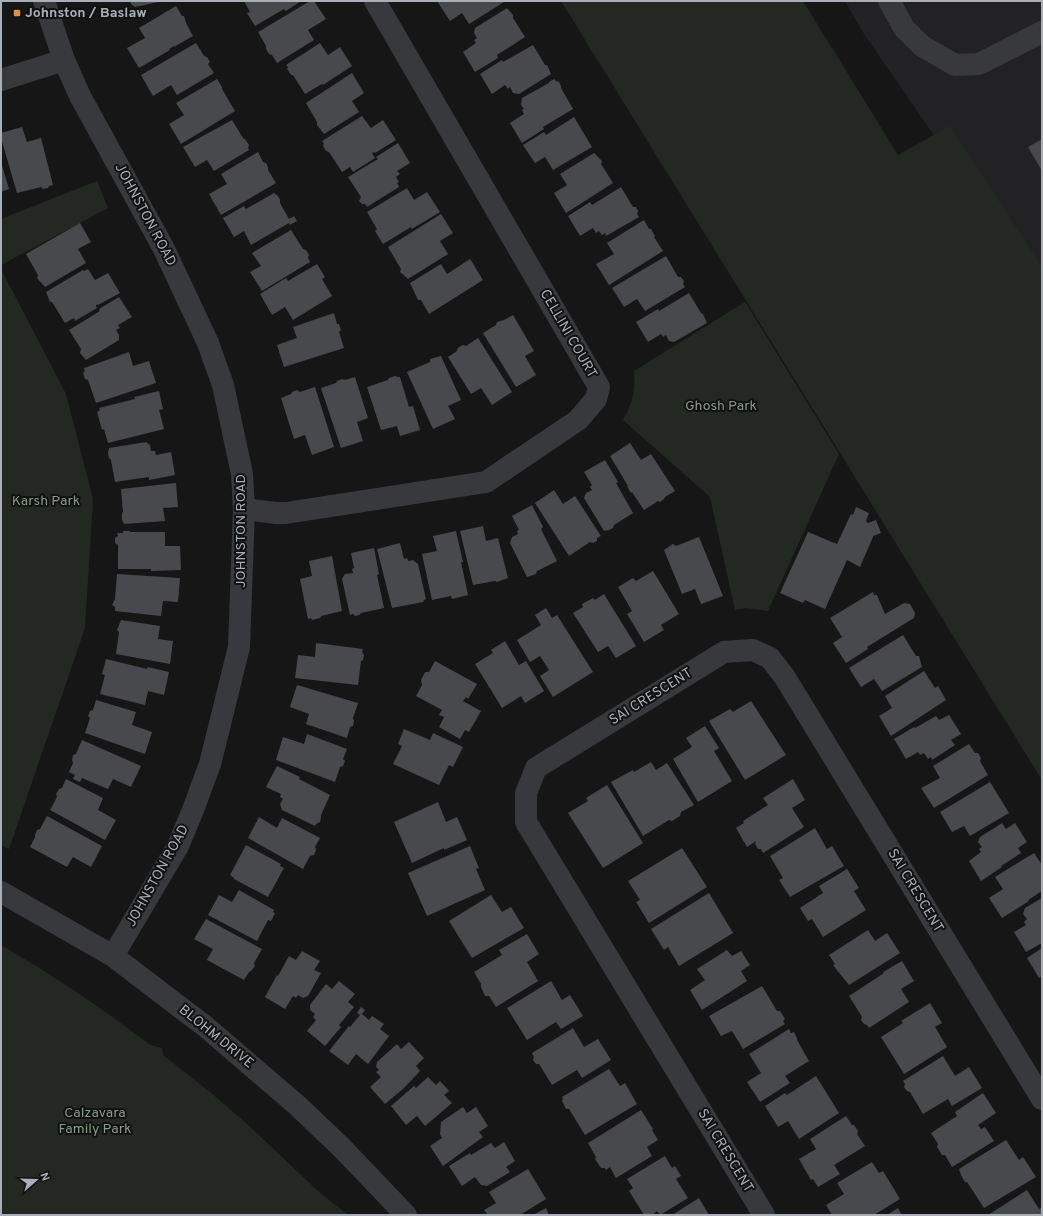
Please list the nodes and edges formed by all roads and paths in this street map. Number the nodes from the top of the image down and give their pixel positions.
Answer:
1 (44, 1) edge
2 (375, 1) edge
3 (889, 1) edge
4 (1042, 32) edge
5 (64, 60) junction
6 (1, 80) edge
7 (244, 509) junction
8 (1, 892) edge
9 (113, 956) junction
10 (1042, 1099) edge
11 (406, 1215) edge
12 (764, 1215) edge

1 - 5 street, JOHNSTON ROAD
2 - 7 street, CELLINI COURT
3 - 4 street
5 - 6 street
5 - 7 street, JOHNSTON ROAD
7 - 9 street, JOHNSTON ROAD
8 - 9 street, BLOHM DRIVE
9 - 11 street, BLOHM DRIVE
10 - 12 street, SAI CRESCENT

